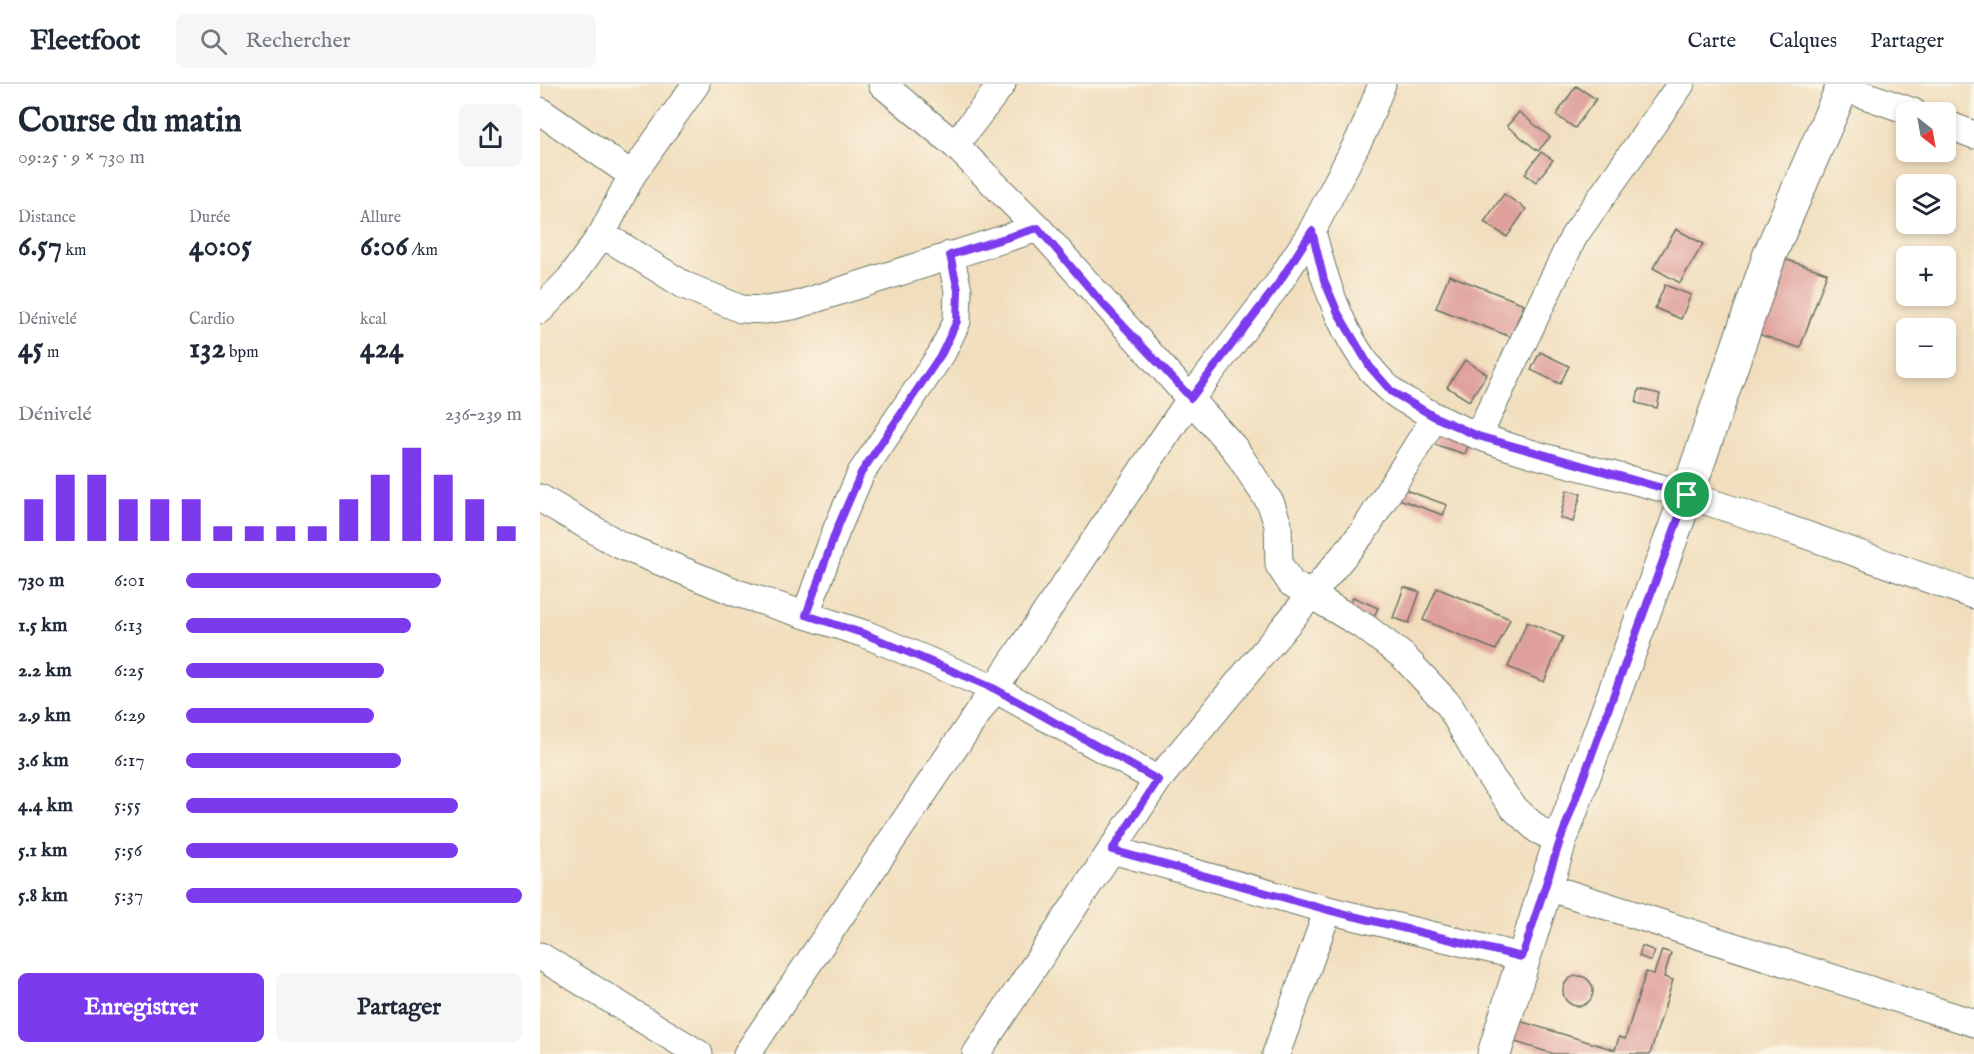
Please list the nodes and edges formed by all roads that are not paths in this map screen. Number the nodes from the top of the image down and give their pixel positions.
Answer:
1 (696, 84) edge
2 (882, 84) edge
3 (1002, 84) edge
4 (1382, 84) edge
5 (1681, 84) edge
6 (1843, 86) edge
7 (1896, 106) edge
8 (540, 111) edge
9 (1956, 128) edge
10 (1974, 135) edge
11 (955, 145) junction
12 (632, 175) junction
13 (1038, 228) junction
14 (1312, 231) junction
15 (602, 234) junction
16 (950, 255) junction
17 (540, 310) edge
18 (1191, 398) junction
19 (1435, 417) junction
20 (1478, 436) junction
21 (1687, 495) junction
22 (540, 498) edge
23 (1310, 595) junction
24 (1974, 595) edge
25 (806, 615) junction
26 (995, 689) junction
27 (1158, 780) junction
28 (1560, 841) junction
29 (1112, 850) junction
30 (1547, 887) junction
31 (1328, 910) junction
32 (540, 956) edge
33 (1522, 957) junction
34 (1974, 1023) edge
35 (699, 1054) edge
36 (747, 1054) edge
37 (976, 1054) edge
38 (1276, 1054) edge
39 (1494, 1054) edge

1 - 12 street
2 - 11 street
3 - 11 street
4 - 14 street
5 - 20 street
6 - 7 street
6 - 21 main road
8 - 12 street
9 - 10 street
11 - 13 street
12 - 15 street
13 - 16 street
13 - 18 street
14 - 18 street
14 - 19 street
15 - 16 street
15 - 17 street
16 - 25 street
18 - 23 street
18 - 26 street
19 - 20 street
19 - 23 street
20 - 21 street
21 - 24 street
21 - 28 main road
22 - 25 street
23 - 27 street
23 - 28 street
25 - 26 street
26 - 27 street
26 - 36 street
27 - 29 street
28 - 30 main road
29 - 31 street
29 - 37 street
30 - 33 main road
30 - 34 street
31 - 33 street
31 - 38 street
32 - 35 street
33 - 39 main road

